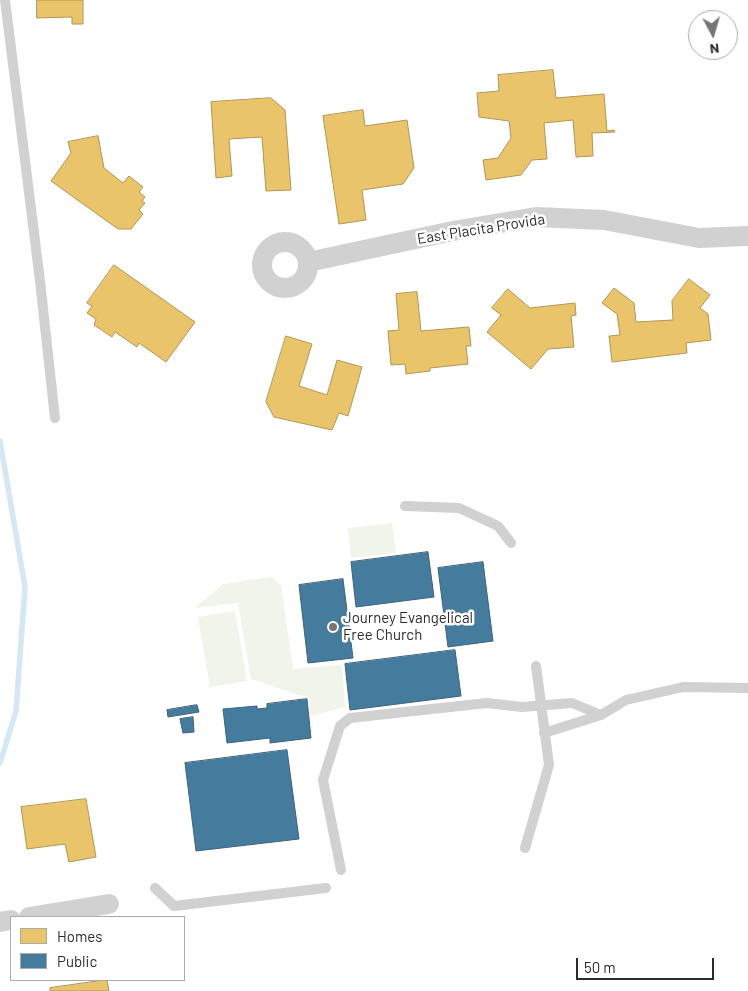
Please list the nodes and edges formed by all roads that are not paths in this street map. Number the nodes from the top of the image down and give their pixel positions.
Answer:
1 (5, 0) edge
2 (747, 236) edge
3 (308, 262) dead end
4 (55, 418) dead end
5 (405, 506) dead end
6 (511, 543) dead end
7 (536, 666) dead end
8 (748, 688) edge
9 (540, 706) junction
10 (601, 715) junction
11 (544, 733) junction
12 (525, 848) dead end
13 (342, 870) dead end
14 (155, 888) dead end
15 (326, 888) dead end
16 (109, 904) dead end
17 (34, 916) edge

1 - 4 lane
2 - 3 street, East Placita Provida
5 - 6 lane
7 - 9 lane
8 - 10 lane
9 - 10 lane
9 - 11 lane
9 - 13 lane
10 - 11 lane
11 - 12 lane
14 - 15 lane
16 - 17 street

